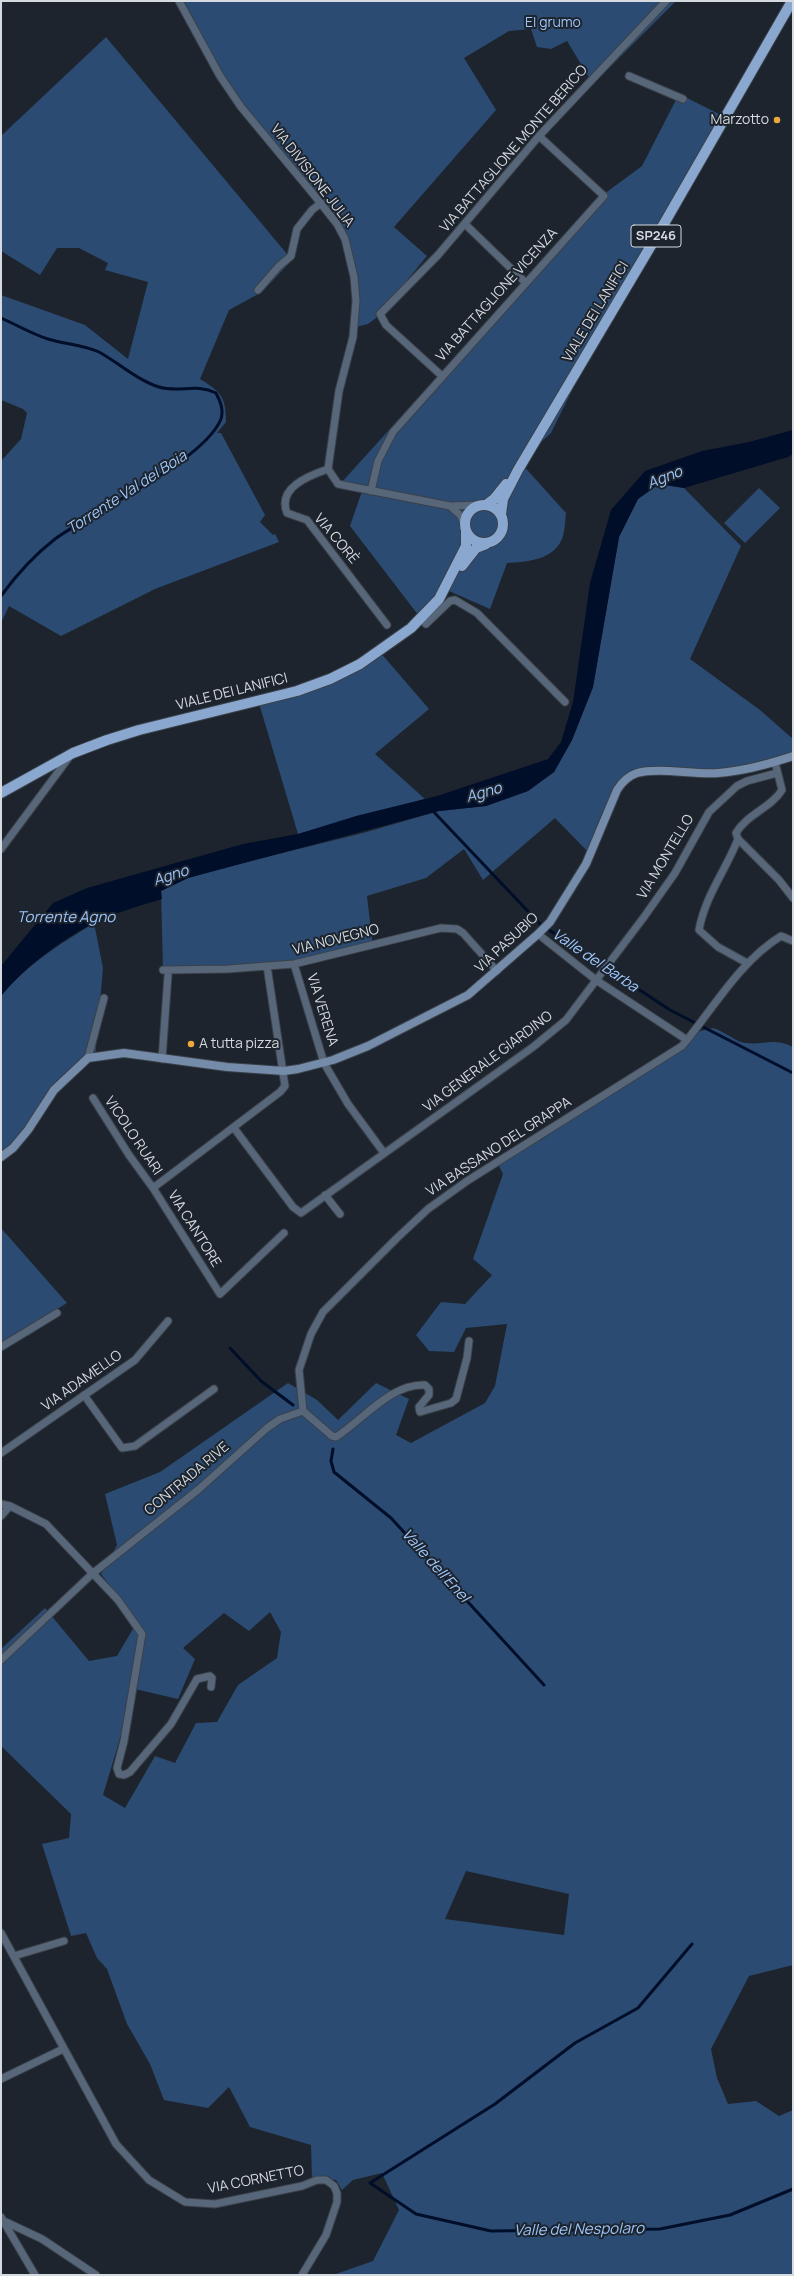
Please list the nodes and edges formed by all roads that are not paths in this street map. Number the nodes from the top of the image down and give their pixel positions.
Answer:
1 (179, 1) edge
2 (666, 1) edge
3 (792, 1) edge
4 (629, 76) dead end
5 (683, 99) dead end
6 (539, 136) junction
7 (321, 203) junction
8 (465, 224) junction
9 (526, 283) junction
10 (258, 290) dead end
11 (442, 376) junction
12 (328, 469) junction
13 (518, 470) junction
14 (371, 491) junction
15 (483, 505) junction
16 (450, 506) junction
17 (501, 514) junction
18 (466, 528) junction
19 (486, 544) junction
20 (448, 585) junction
21 (421, 619) junction
22 (387, 625) dead end
23 (565, 702) dead end
24 (73, 753) junction
25 (793, 756) edge
26 (775, 762) junction
27 (777, 773) junction
28 (1, 793) edge
29 (738, 839) junction
30 (1, 849) edge
31 (793, 898) edge
32 (540, 932) junction
33 (793, 941) edge
34 (747, 963) junction
35 (294, 964) junction
36 (267, 966) junction
37 (497, 971) junction
38 (598, 977) junction
39 (104, 998) dead end
40 (687, 1040) junction
41 (88, 1058) junction
42 (162, 1058) junction
43 (324, 1063) junction
44 (284, 1071) junction
45 (93, 1098) dead end
46 (234, 1128) junction
47 (384, 1153) junction
48 (1, 1157) edge
49 (153, 1188) junction
50 (325, 1195) junction
51 (340, 1214) dead end
52 (284, 1233) dead end
53 (57, 1313) dead end
54 (168, 1321) dead end
55 (469, 1341) dead end
56 (1, 1347) edge
57 (214, 1389) dead end
58 (84, 1395) junction
59 (303, 1411) junction
60 (1, 1453) edge
61 (1, 1504) edge
62 (10, 1506) junction
63 (1, 1516) edge
64 (92, 1574) junction
65 (1, 1660) edge
66 (211, 1687) dead end
67 (1, 1933) edge
68 (64, 1941) dead end
69 (4, 1945) edge
70 (14, 1956) junction
71 (64, 2049) junction
72 (1, 2080) edge
73 (3, 2219) edge
74 (35, 2275) edge
75 (96, 2275) edge
76 (302, 2275) edge

1 - 7 street, VIA DIVISIONE JULIA
2 - 6 street, VIA BATTAGLIONE MONTE BERICO
3 - 13 main road, VIALE DEI LANIFICI / SP246
4 - 5 street
6 - 8 street, VIA BATTAGLIONE MONTE BERICO
6 - 9 street, VIA BATTAGLIONE VICENZA
7 - 10 street
7 - 12 street, VIA DIVISIONE JULIA
8 - 9 street
8 - 11 street, VIA BATTAGLIONE MONTE BERICO
9 - 11 street, VIA BATTAGLIONE VICENZA
11 - 14 street, VIA BATTAGLIONE VICENZA
12 - 14 street
12 - 22 street, VIA CORÈ
13 - 15 main road, VIALE DEI LANIFICI / SP246
13 - 17 main road, VIALE DEI LANIFICI / SP246
14 - 16 street
15 - 16 street
15 - 17 main road
15 - 18 main road, VIALE DEI LANIFICI / SP246
16 - 18 street
17 - 19 main road, VIALE DEI LANIFICI / SP246
18 - 19 main road
18 - 20 main road, VIALE DEI LANIFICI
19 - 20 main road, VIALE DEI LANIFICI
20 - 21 main road, VIALE DEI LANIFICI
21 - 23 street
21 - 24 main road, VIALE DEI LANIFICI
24 - 28 main road, VIALE DEI LANIFICI
24 - 30 street
25 - 26 main road, VIA PASUBIO
26 - 27 street
26 - 32 main road, VIA PASUBIO
27 - 29 street
27 - 38 street, VIA MONTELLO
29 - 31 street
29 - 34 street
32 - 37 main road, VIA PASUBIO
32 - 38 street
33 - 34 street, VIA BASSANO DEL GRAPPA
34 - 40 street, VIA BASSANO DEL GRAPPA
35 - 36 street, VIA NOVEGNO
35 - 37 street, VIA NOVEGNO
35 - 43 street, VIA VERENA
36 - 42 street, VIA NOVEGNO
36 - 44 street
37 - 43 main road, VIA PASUBIO
38 - 40 street
38 - 47 street, VIA GENERALE GIARDINO
39 - 41 street
40 - 59 street, VIA BASSANO DEL GRAPPA
41 - 42 main road, VIA PASUBIO
41 - 48 main road
42 - 44 main road, VIA PASUBIO
43 - 44 main road, VIA PASUBIO
43 - 47 street, VIA VERENA
44 - 46 street, VIA CANTORE
45 - 49 street, VICOLO RUARI
46 - 49 street, VIA CANTORE
46 - 50 street
47 - 50 street
49 - 52 street, VIA CANTORE
50 - 51 street
53 - 56 street
54 - 58 street, VIA ADAMELLO
55 - 59 street
57 - 58 street
58 - 60 street, VIA ADAMELLO
59 - 64 street, CONTRADA RIVE
61 - 62 street
62 - 63 street
62 - 64 street
64 - 65 street, CONTRADA RIVE
64 - 66 street
67 - 69 street, VIA CORNETTO
68 - 70 street
69 - 70 street, VIA CORNETTO
70 - 71 street, VIA CORNETTO
71 - 72 street
71 - 76 street, VIA CORNETTO
73 - 74 street
73 - 75 street

